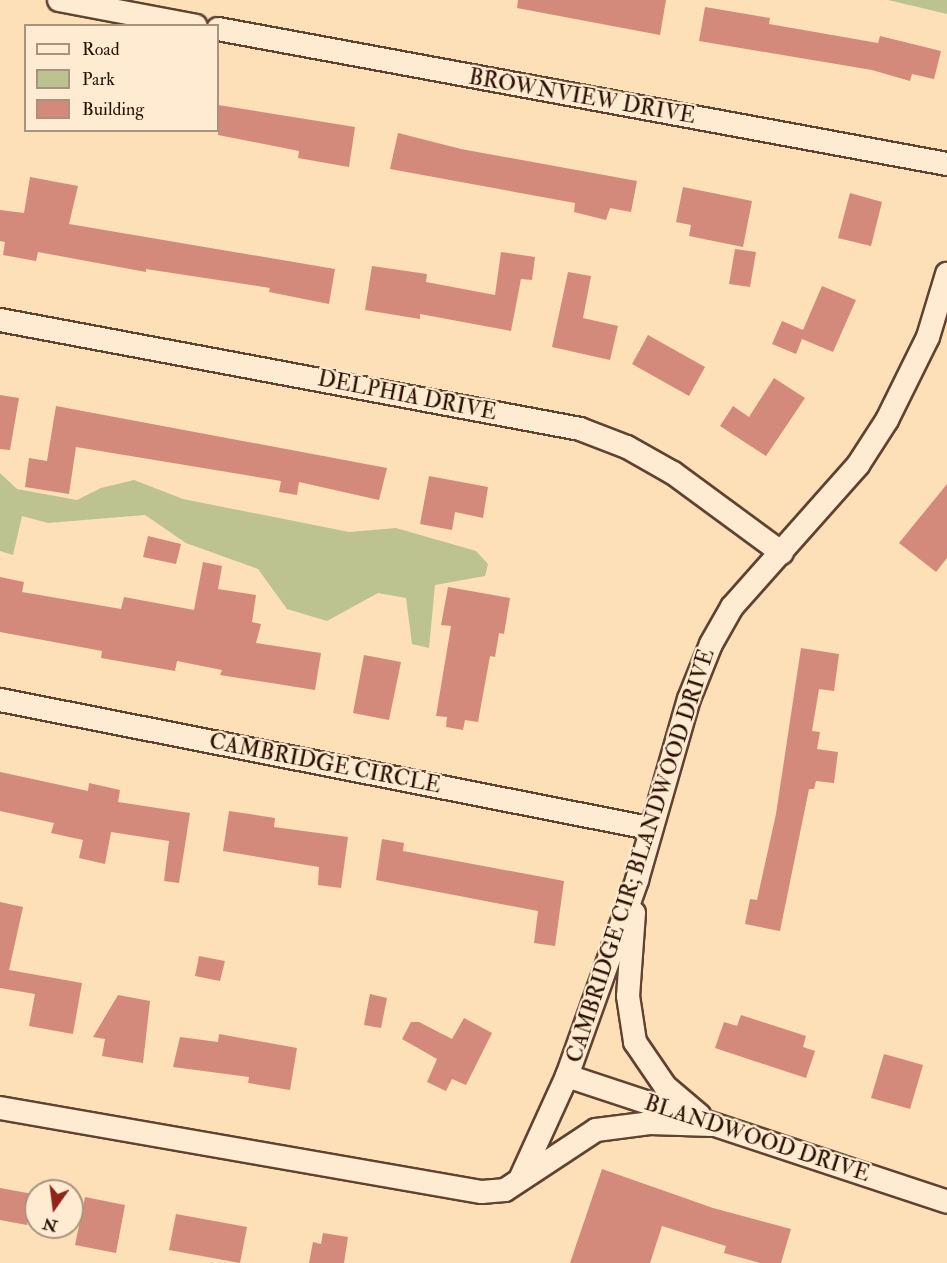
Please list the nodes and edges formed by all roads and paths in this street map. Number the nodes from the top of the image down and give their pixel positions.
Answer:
1 (58, 0) edge
2 (185, 24) edge
3 (219, 29) edge
4 (947, 164) edge
5 (947, 274) edge
6 (0, 320) edge
7 (782, 553) junction
8 (0, 700) edge
9 (650, 828) junction
10 (637, 880) junction
11 (567, 1076) junction
12 (0, 1108) edge
13 (712, 1125) junction
14 (521, 1177) junction
15 (947, 1202) edge

1 - 2 street
3 - 4 street, BROWNVIEW DRIVE
5 - 7 street, CAMBRIDGE CIR; BLANDWOOD DRIVE
6 - 7 street, DELPHIA DRIVE
7 - 9 street, CAMBRIDGE CIR; BLANDWOOD DRIVE
8 - 9 street, CAMBRIDGE CIRCLE
9 - 10 street, CAMBRIDGE CIR; BLANDWOOD DRIVE
10 - 11 street, CAMBRIDGE CIR; BLANDWOOD DRIVE
10 - 13 street
11 - 13 street, BLANDWOOD DRIVE
11 - 14 street, CAMBRIDGE CIR; BLANDWOOD DRIVE
12 - 14 street
13 - 14 street
13 - 15 street, BLANDWOOD DRIVE

